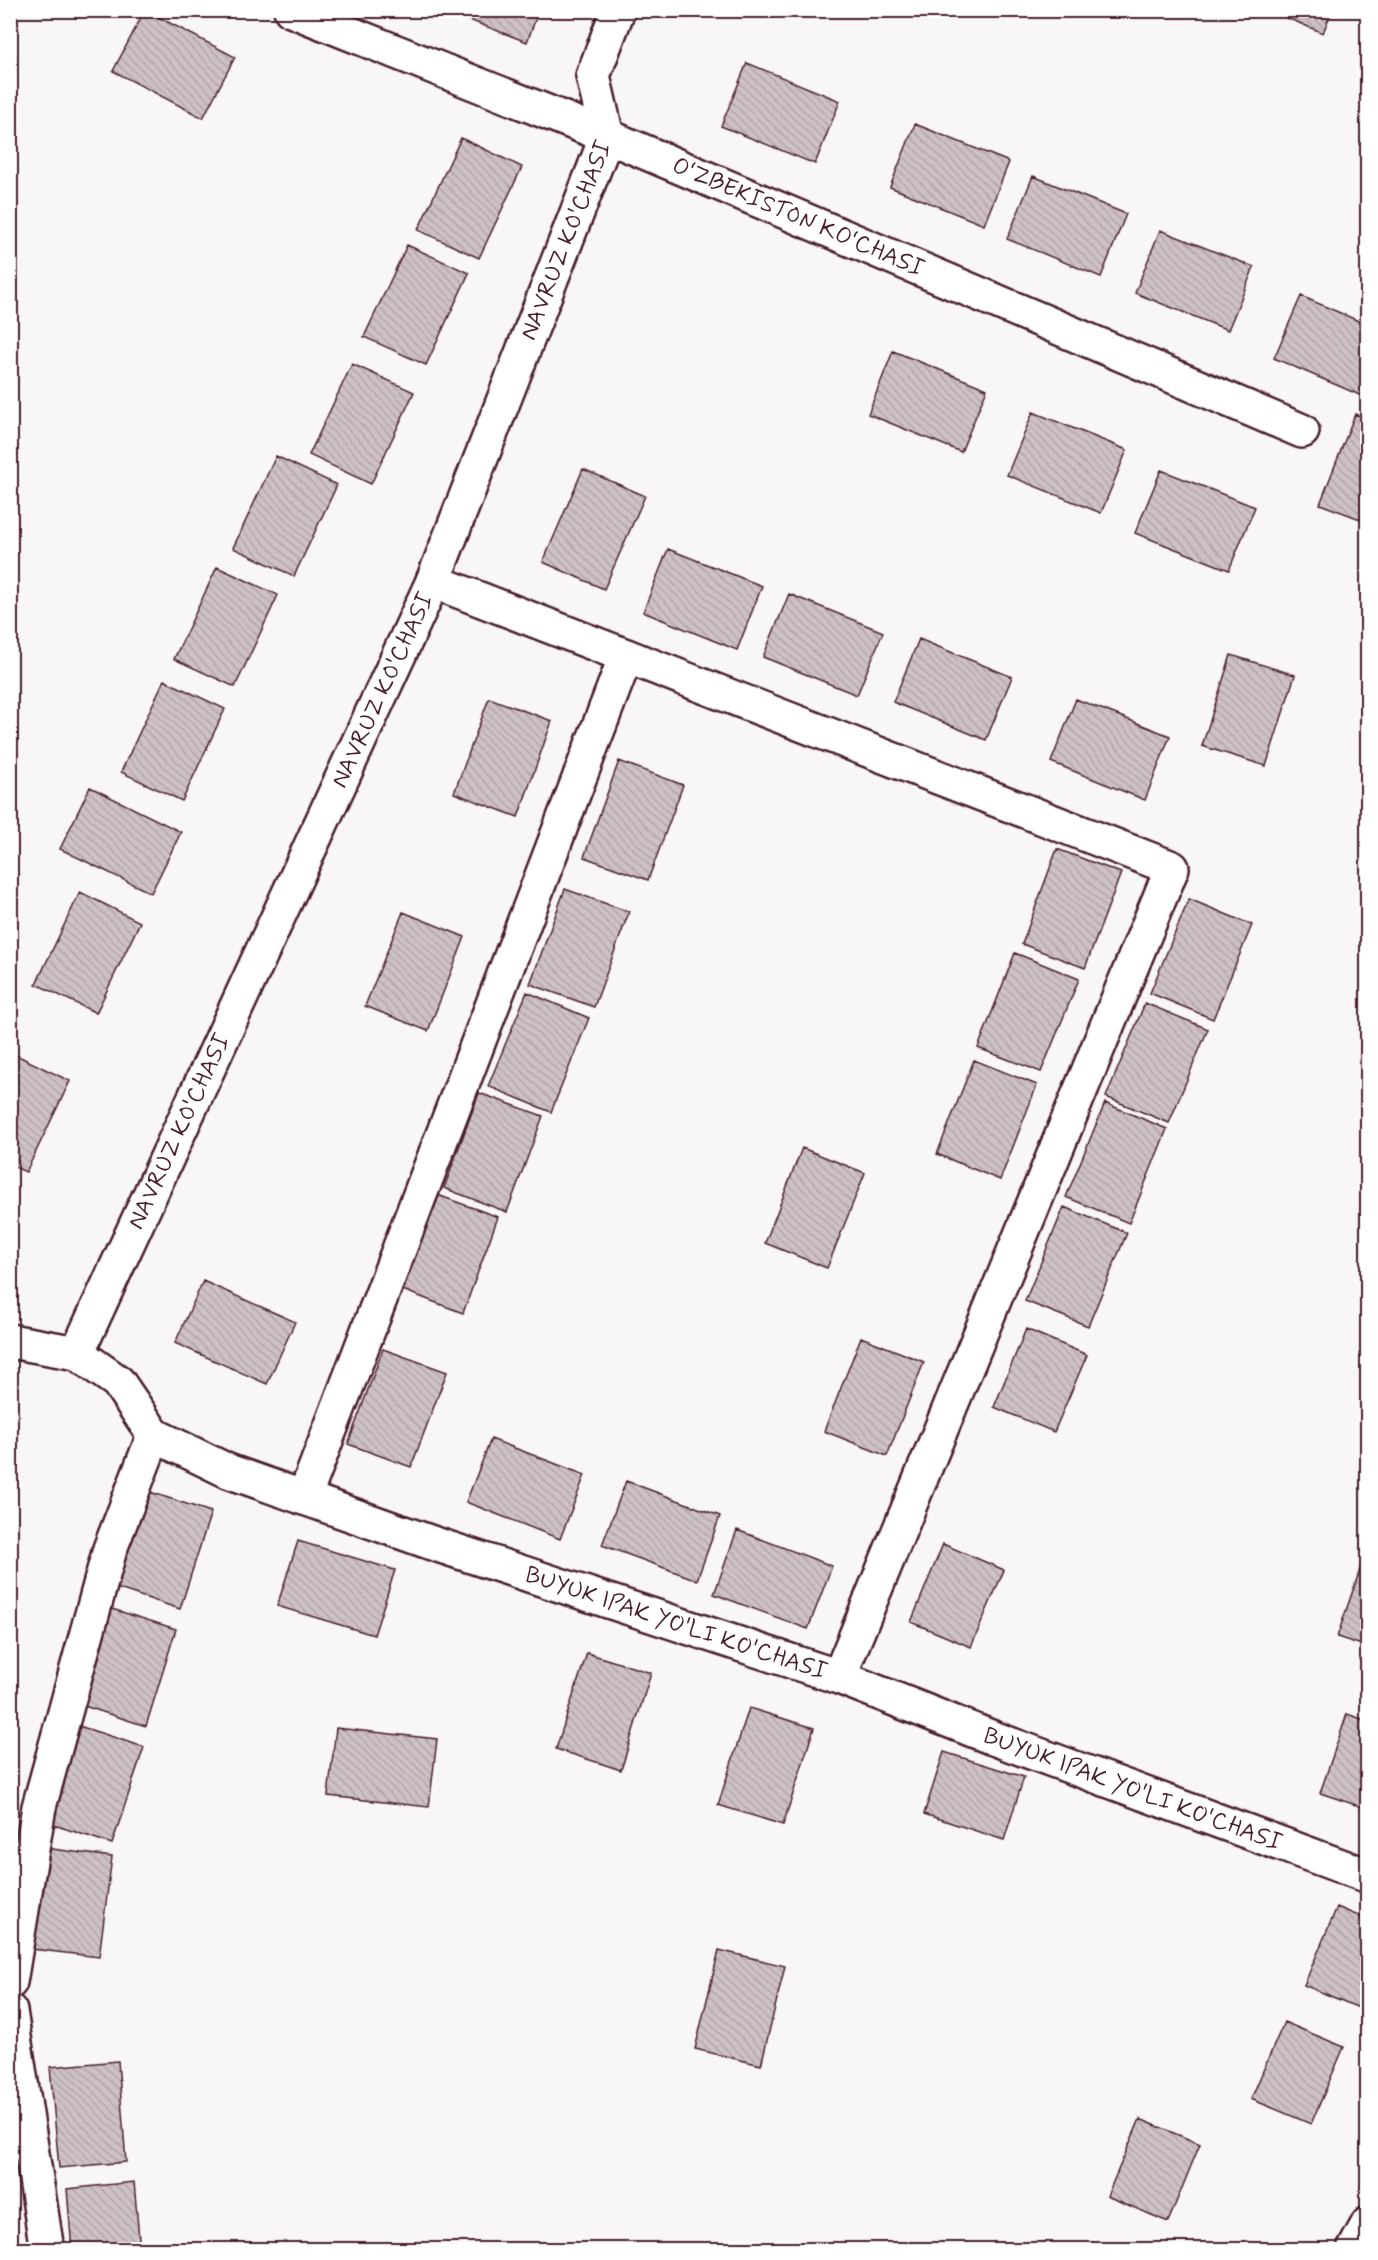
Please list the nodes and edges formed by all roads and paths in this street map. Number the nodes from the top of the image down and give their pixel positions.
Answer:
1 (291, 10) edge
2 (618, 10) edge
3 (607, 136) junction
4 (1302, 431) dead end
5 (433, 581) junction
6 (626, 656) junction
7 (10, 1341) edge
8 (77, 1353) junction
9 (154, 1435) junction
10 (304, 1498) junction
11 (839, 1677) junction
12 (1368, 1876) edge
13 (10, 1982) edge
14 (10, 2012) edge
15 (1368, 2224) edge
16 (47, 2250) edge
17 (1354, 2250) edge

1 - 3 street, O‘ZBEKISTON KO‘CHASI
2 - 3 street, NAVRUZ KO'CHASI
3 - 4 street, O‘ZBEKISTON KO‘CHASI
3 - 5 street, NAVRUZ KO'CHASI
5 - 6 street
5 - 8 street, NAVRUZ KO'CHASI
6 - 10 street
6 - 11 street
7 - 8 street, BUYUK IPAK YO'LI KO'CHASI
8 - 9 street, BUYUK IPAK YO'LI KO'CHASI
9 - 10 street, BUYUK IPAK YO'LI KO'CHASI
9 - 13 street
10 - 11 street, BUYUK IPAK YO'LI KO'CHASI
11 - 12 street, BUYUK IPAK YO'LI KO'CHASI
14 - 16 street
15 - 17 street

